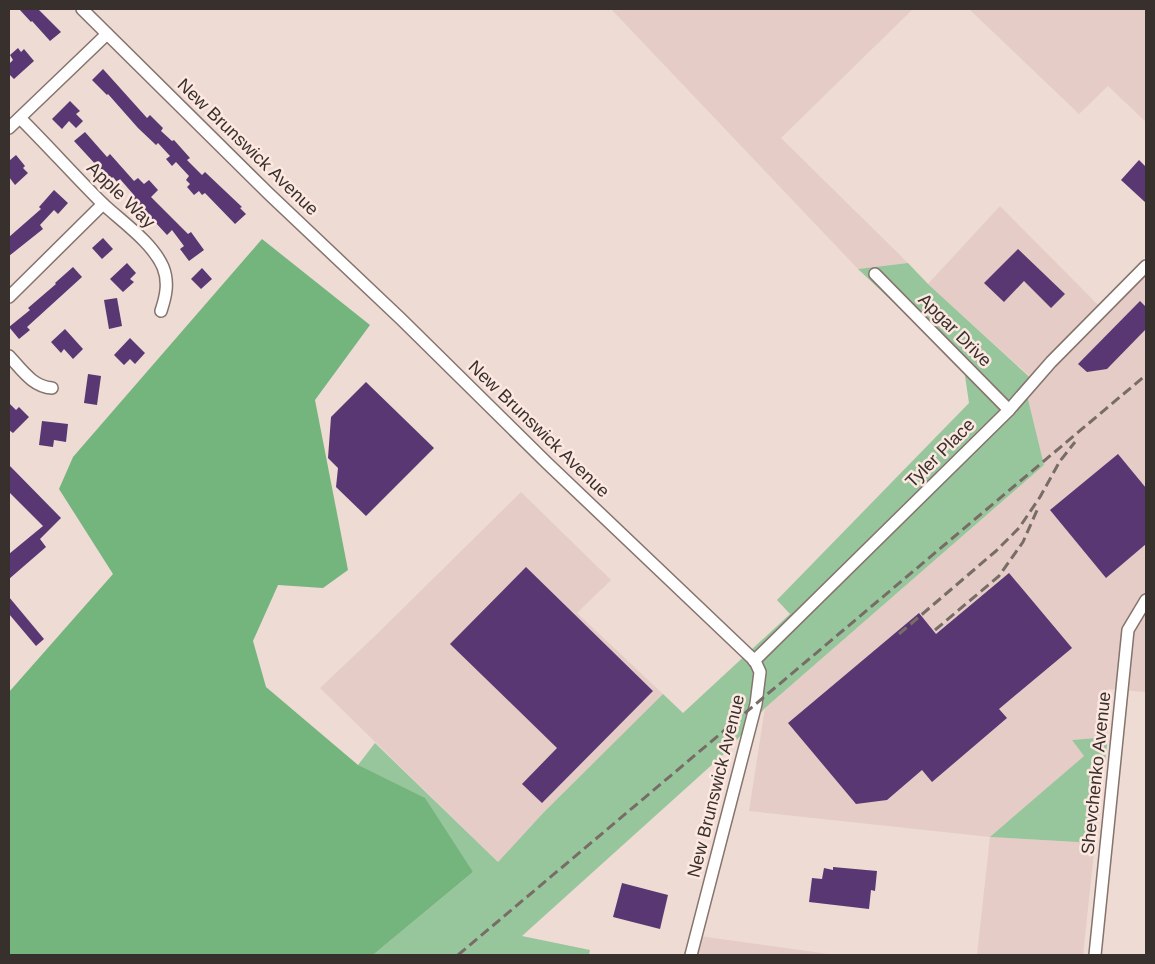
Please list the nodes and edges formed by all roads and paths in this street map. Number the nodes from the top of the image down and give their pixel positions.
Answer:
1 (82, 9) edge
2 (107, 34) junction
3 (20, 118) junction
4 (9, 128) edge
5 (103, 204) junction
6 (1146, 266) edge
7 (876, 274) dead end
8 (9, 297) edge
9 (162, 311) dead end
10 (9, 356) edge
11 (52, 388) dead end
12 (1009, 410) junction
13 (1146, 600) edge
14 (754, 661) junction
15 (691, 955) edge
16 (1094, 955) edge

1 - 2 street, New Brunswick Avenue
2 - 3 street
2 - 14 street, New Brunswick Avenue
3 - 4 street
3 - 5 street, Apple Way
5 - 8 street
5 - 9 street, Apple Way
6 - 12 street, Tyler Place
7 - 12 street, Apgar Drive
10 - 11 street
12 - 14 street, Tyler Place
13 - 16 street, Shevchenko Avenue
14 - 15 street, New Brunswick Avenue

